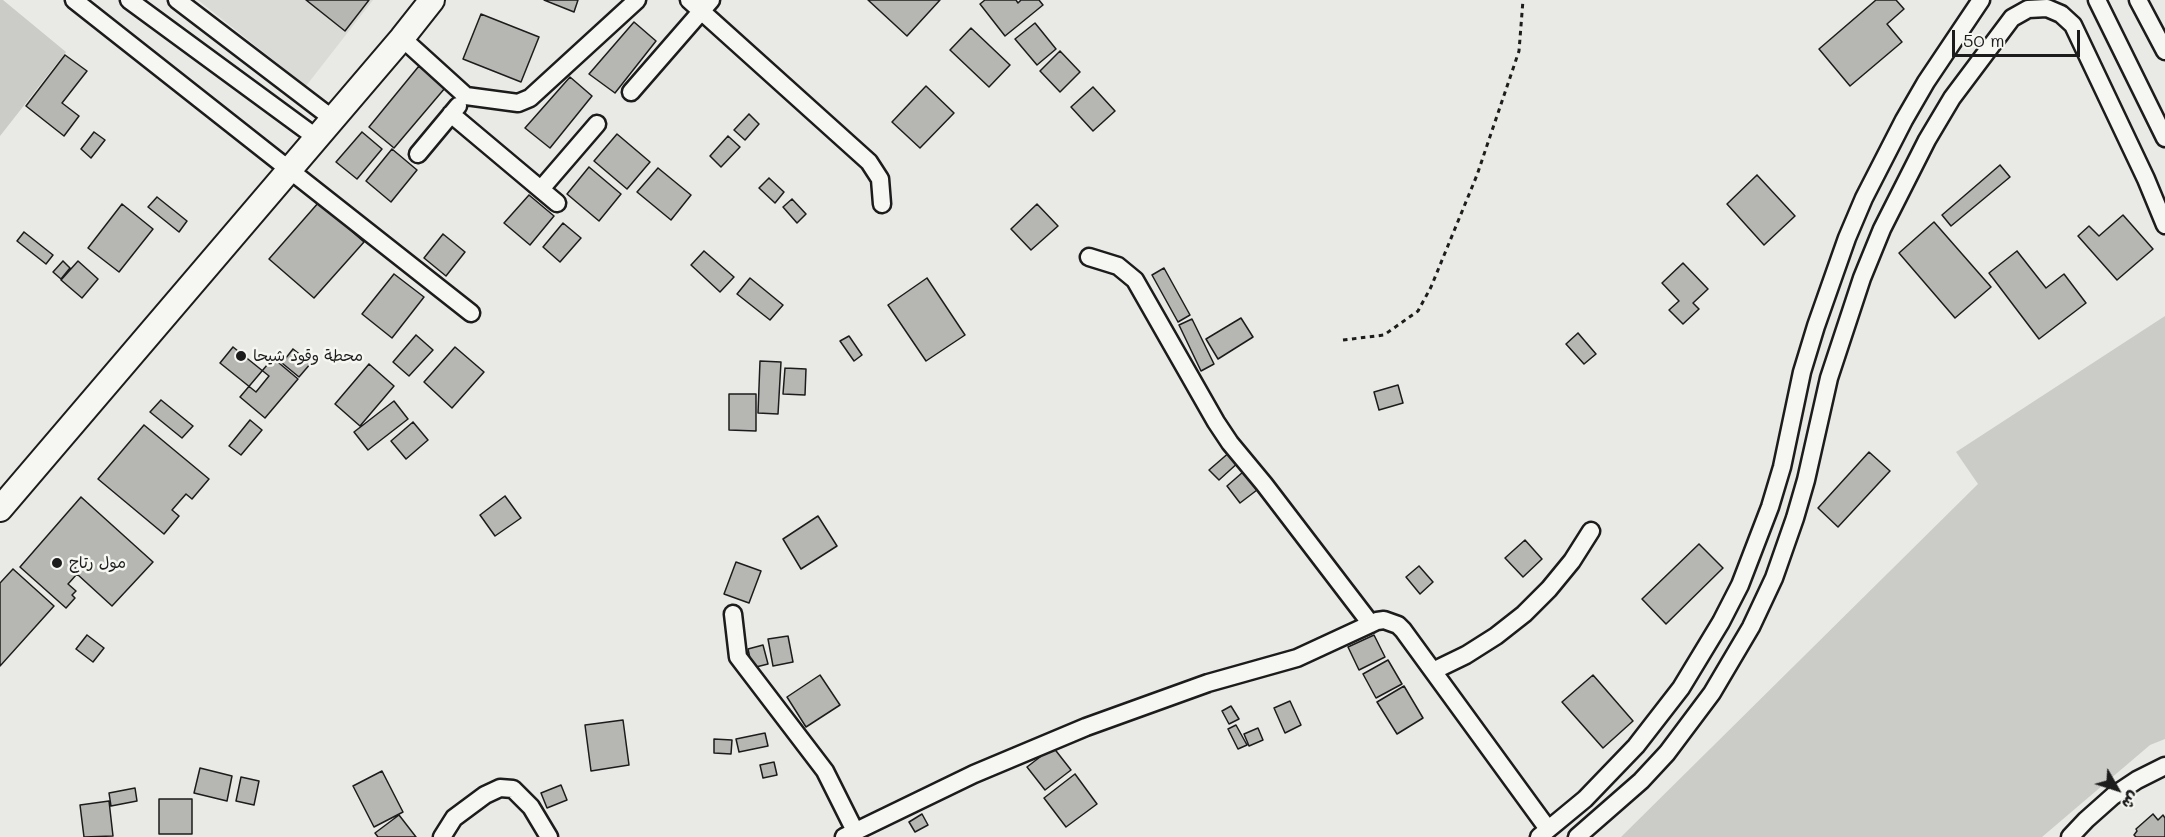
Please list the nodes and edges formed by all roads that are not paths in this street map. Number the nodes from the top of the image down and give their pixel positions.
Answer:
1 (74, 0) edge
2 (129, 0) edge
3 (177, 0) edge
4 (432, 0) edge
5 (638, 0) edge
6 (1981, 0) edge
7 (2097, 0) edge
8 (2138, 0) edge
9 (700, 4) edge
10 (2038, 4) edge
11 (402, 38) junction
12 (2165, 51) edge
13 (631, 92) dead end
14 (466, 96) junction
15 (451, 114) junction
16 (333, 119) junction
17 (597, 123) dead end
18 (317, 138) junction
19 (2165, 138) edge
20 (418, 154) dead end
21 (290, 170) junction
22 (541, 189) junction
23 (557, 203) dead end
24 (882, 204) dead end
25 (2165, 225) edge
26 (1089, 257) dead end
27 (471, 313) dead end
28 (0, 509) edge
29 (1591, 531) dead end
30 (1740, 585) junction
31 (1765, 598) junction
32 (733, 614) dead end
33 (1371, 624) junction
34 (1433, 671) junction
35 (2165, 766) edge
36 (1544, 833) edge
37 (850, 834) edge
38 (442, 837) edge
39 (549, 837) edge
40 (1577, 837) edge
41 (2070, 837) edge

1 - 21 street
2 - 18 street
3 - 16 street
4 - 11 main road
5 - 14 street
6 - 30 street
7 - 19 street
8 - 12 street
9 - 13 street
9 - 24 street
10 - 25 street
10 - 31 street
11 - 14 street
11 - 16 main road
14 - 15 street
15 - 20 street
15 - 22 street
16 - 18 main road
17 - 22 street
18 - 21 main road
21 - 27 street
21 - 28 main road
22 - 23 street
26 - 33 street
29 - 34 street
30 - 31 street
30 - 36 street
31 - 40 street
32 - 37 street
33 - 34 street
33 - 37 street
34 - 36 street
35 - 41 street
38 - 39 street

